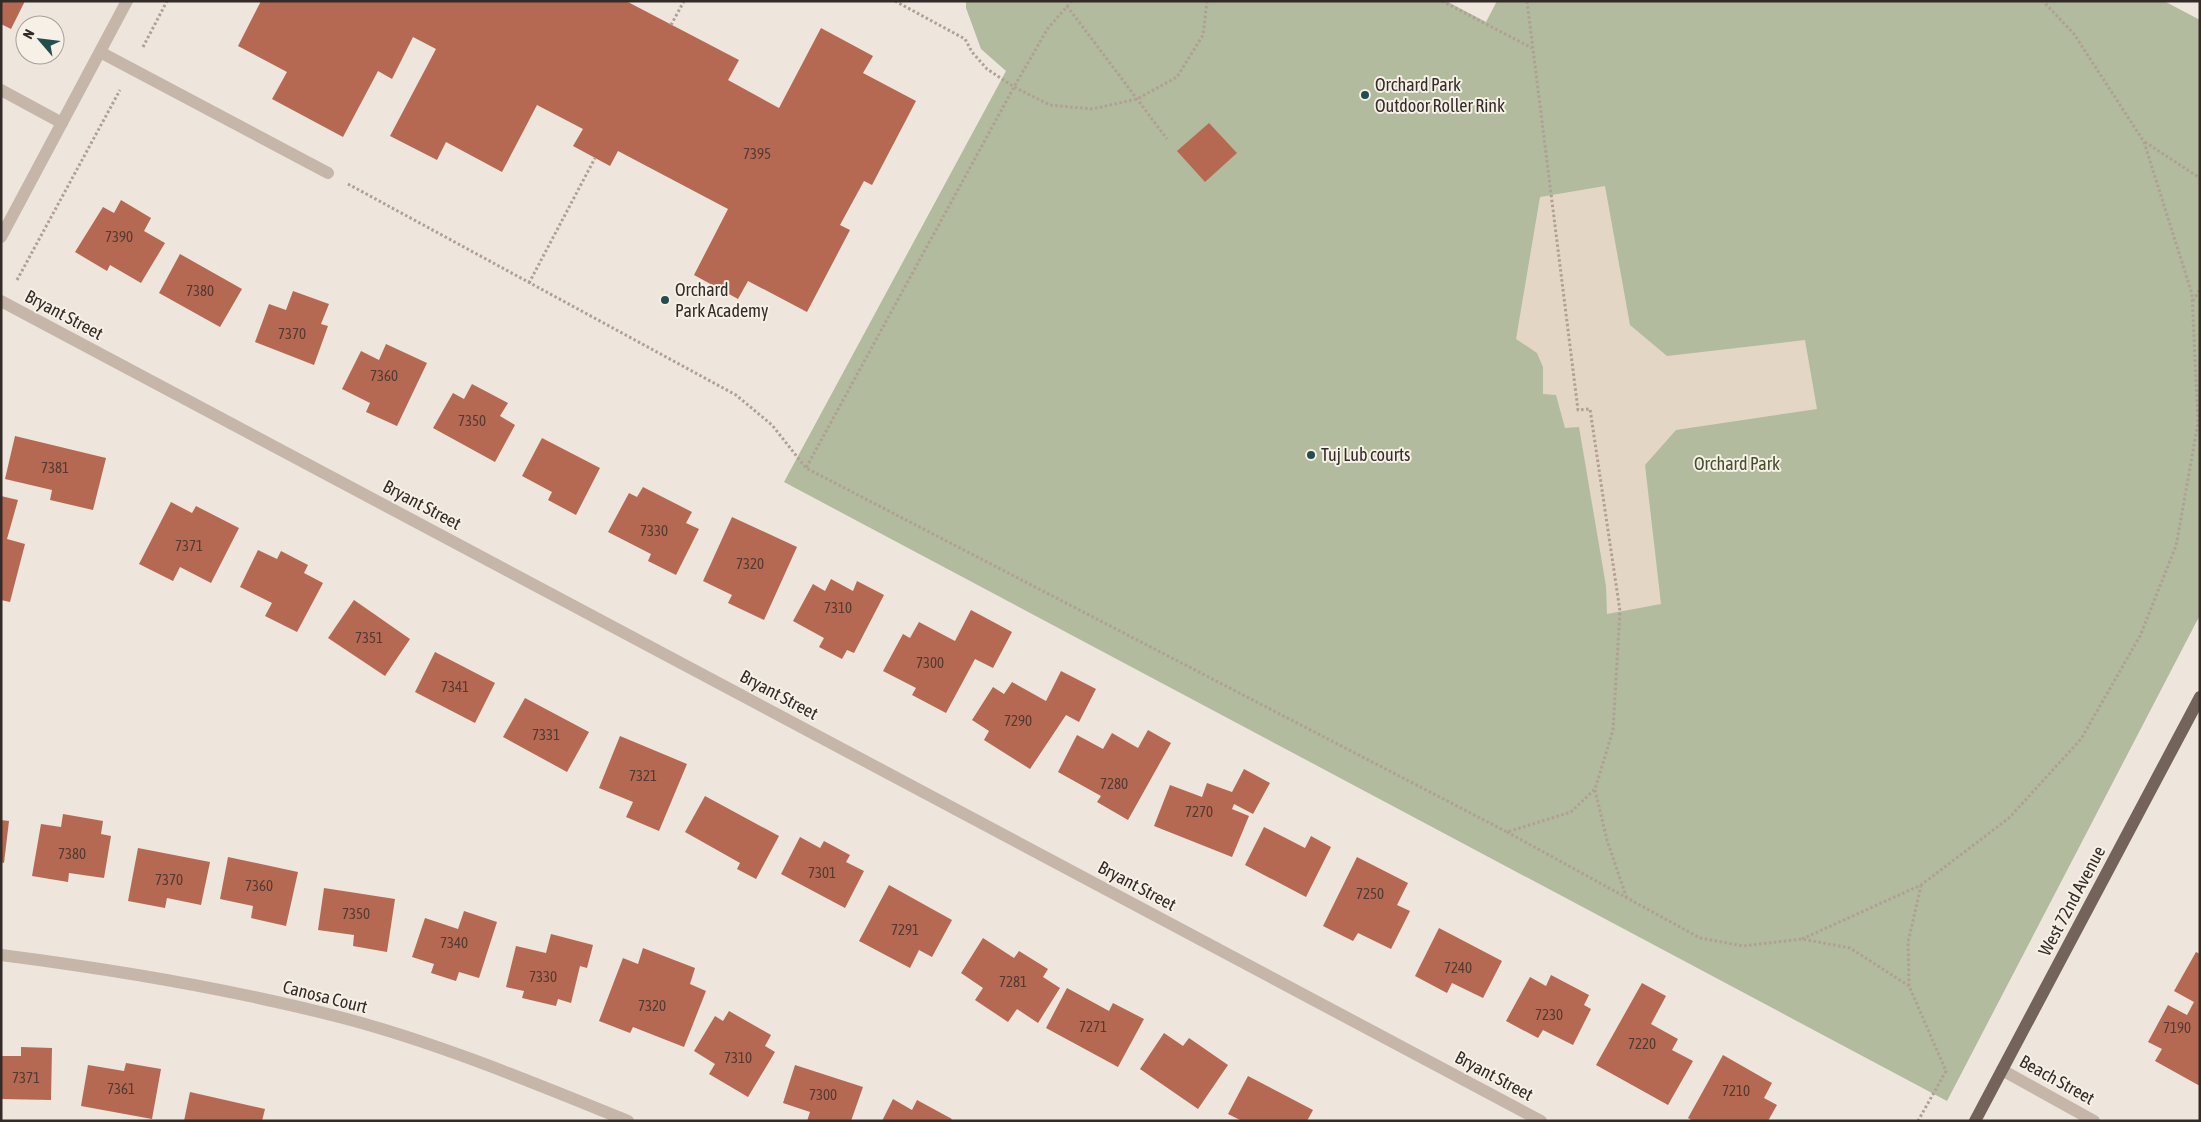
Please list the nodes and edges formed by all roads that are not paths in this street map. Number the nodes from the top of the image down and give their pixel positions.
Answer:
1 (127, 1) edge
2 (100, 52) junction
3 (1, 90) edge
4 (62, 123) junction
5 (328, 173) road end
6 (1, 237) edge
7 (3, 302) edge
8 (2199, 701) edge
9 (1, 955) edge
10 (2002, 1070) junction
11 (628, 1121) edge
12 (1541, 1121) edge
13 (1975, 1121) edge
14 (2094, 1121) edge

1 - 2 street
2 - 4 street
2 - 5 street
3 - 4 street
4 - 6 street
7 - 12 street, Bryant Street
8 - 10 main road, West 72nd Avenue
9 - 11 street, Canosa Court
10 - 13 main road, West 72nd Avenue
10 - 14 street, Beach Street

